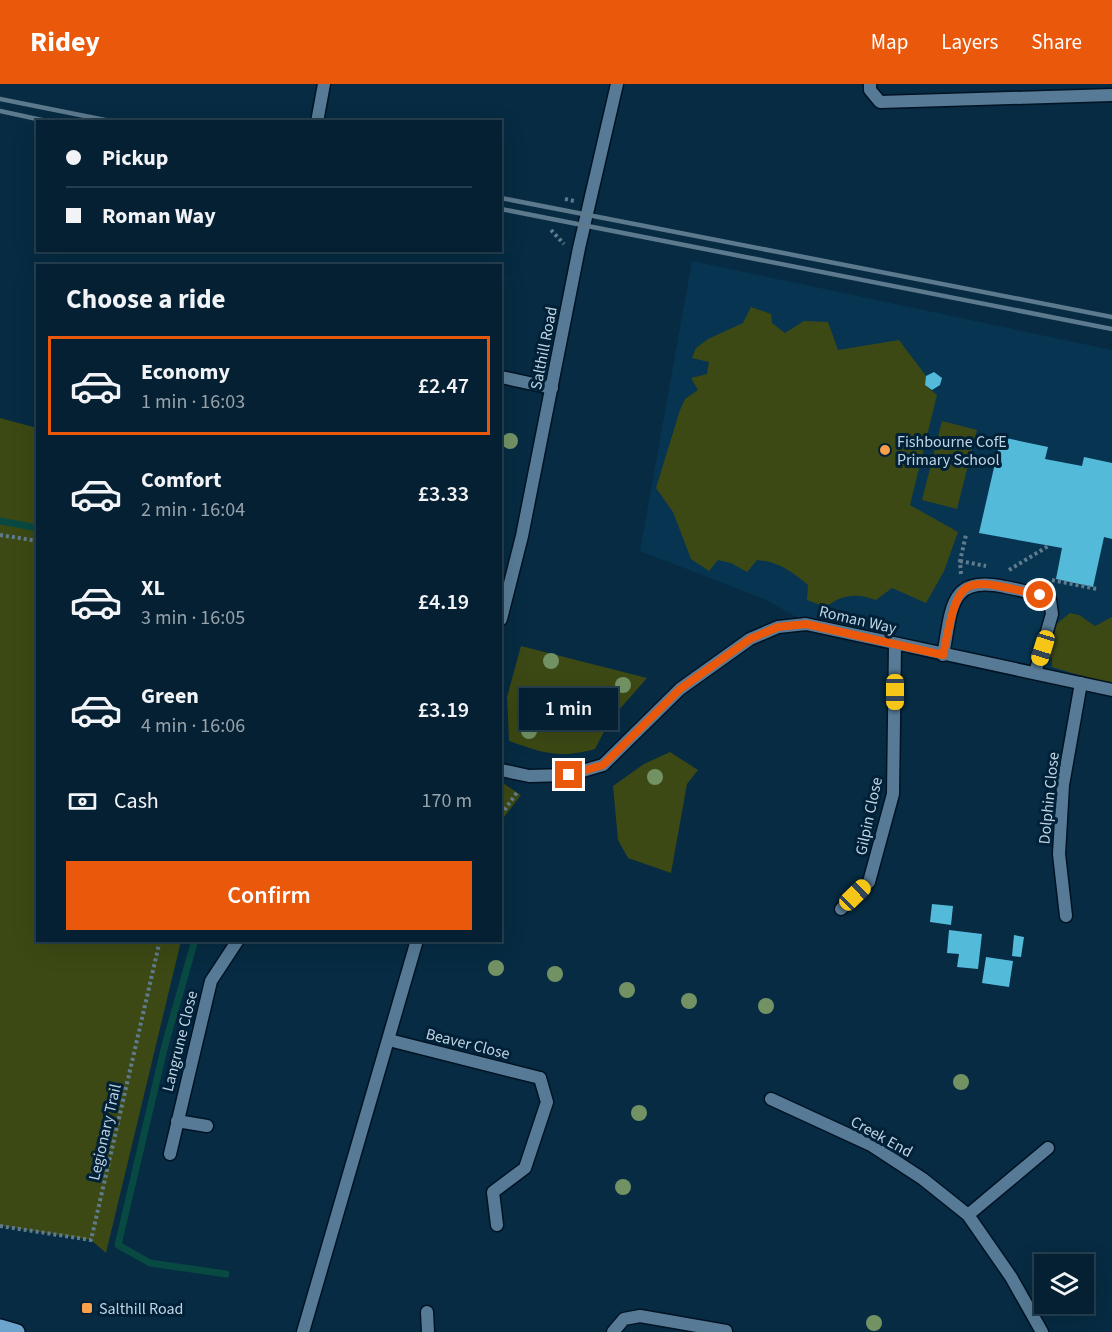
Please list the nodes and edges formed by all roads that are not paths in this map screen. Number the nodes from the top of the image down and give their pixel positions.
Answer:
1 (324, 84) edge
2 (616, 84) edge
3 (870, 84) edge
4 (1112, 95) edge
5 (316, 120) edge
6 (502, 377) edge
7 (552, 388) junction
8 (502, 614) edge
9 (895, 645) junction
10 (943, 655) junction
11 (1035, 673) junction
12 (1081, 683) junction
13 (1112, 690) edge
14 (502, 770) edge
15 (841, 909) dead end
16 (1066, 916) dead end
17 (237, 942) edge
18 (416, 942) edge
19 (389, 1040) junction
20 (771, 1099) dead end
21 (177, 1120) junction
22 (207, 1126) dead end
23 (1048, 1148) dead end
24 (170, 1154) dead end
25 (968, 1215) junction
26 (497, 1225) dead end
27 (427, 1312) dead end
28 (0, 1327) edge
29 (726, 1331) edge
30 (17, 1332) edge
31 (303, 1332) edge
32 (428, 1332) edge
33 (613, 1332) edge
34 (1042, 1332) edge

1 - 5 street
2 - 7 street, Salthill Road
3 - 4 street
6 - 7 street
7 - 8 street, Salthill Road
9 - 10 street, Roman Way
9 - 14 street, Roman Way
9 - 15 street, Gilpin Close
10 - 11 street, Roman Way
10 - 11 street
11 - 12 street, Roman Way
12 - 13 street, Roman Way
12 - 16 street, Dolphin Close
17 - 21 street, Langrune Close
18 - 19 street
19 - 26 street, Beaver Close
19 - 31 street
20 - 25 street, Creek End
21 - 22 street
21 - 24 street, Langrune Close
23 - 25 street
25 - 34 street, Creek End
27 - 32 street
28 - 30 main road
29 - 33 street

